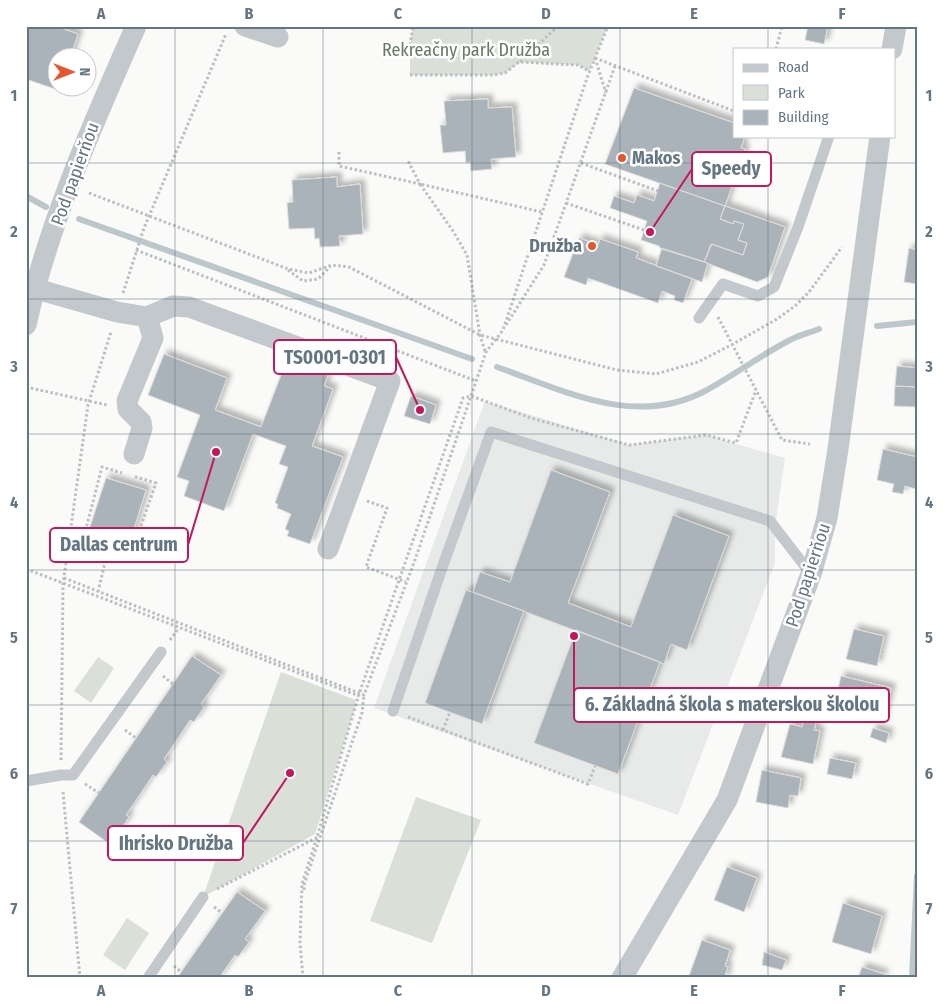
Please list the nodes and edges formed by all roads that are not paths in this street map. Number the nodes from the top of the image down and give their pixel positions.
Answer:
1 (136, 26) edge
2 (245, 26) edge
3 (896, 26) edge
4 (278, 37) dead end
5 (892, 48) edge
6 (828, 138) edge
7 (880, 138) edge
8 (30, 287) edge
9 (147, 316) junction
10 (699, 318) dead end
11 (26, 325) edge
12 (134, 454) dead end
13 (328, 549) dead end
14 (811, 574) junction
15 (161, 652) dead end
16 (393, 711) road end
17 (26, 781) edge
18 (203, 897) road end
19 (148, 978) edge
20 (622, 978) edge

1 - 8 street, Pod papierňou
2 - 4 street
3 - 5 street
6 - 10 lane
7 - 14 street, Pod papierňou
8 - 9 street
8 - 11 street, Pod papierňou
9 - 12 street
9 - 13 street
14 - 16 lane
14 - 20 street, Pod papierňou
15 - 17 lane
18 - 19 lane

